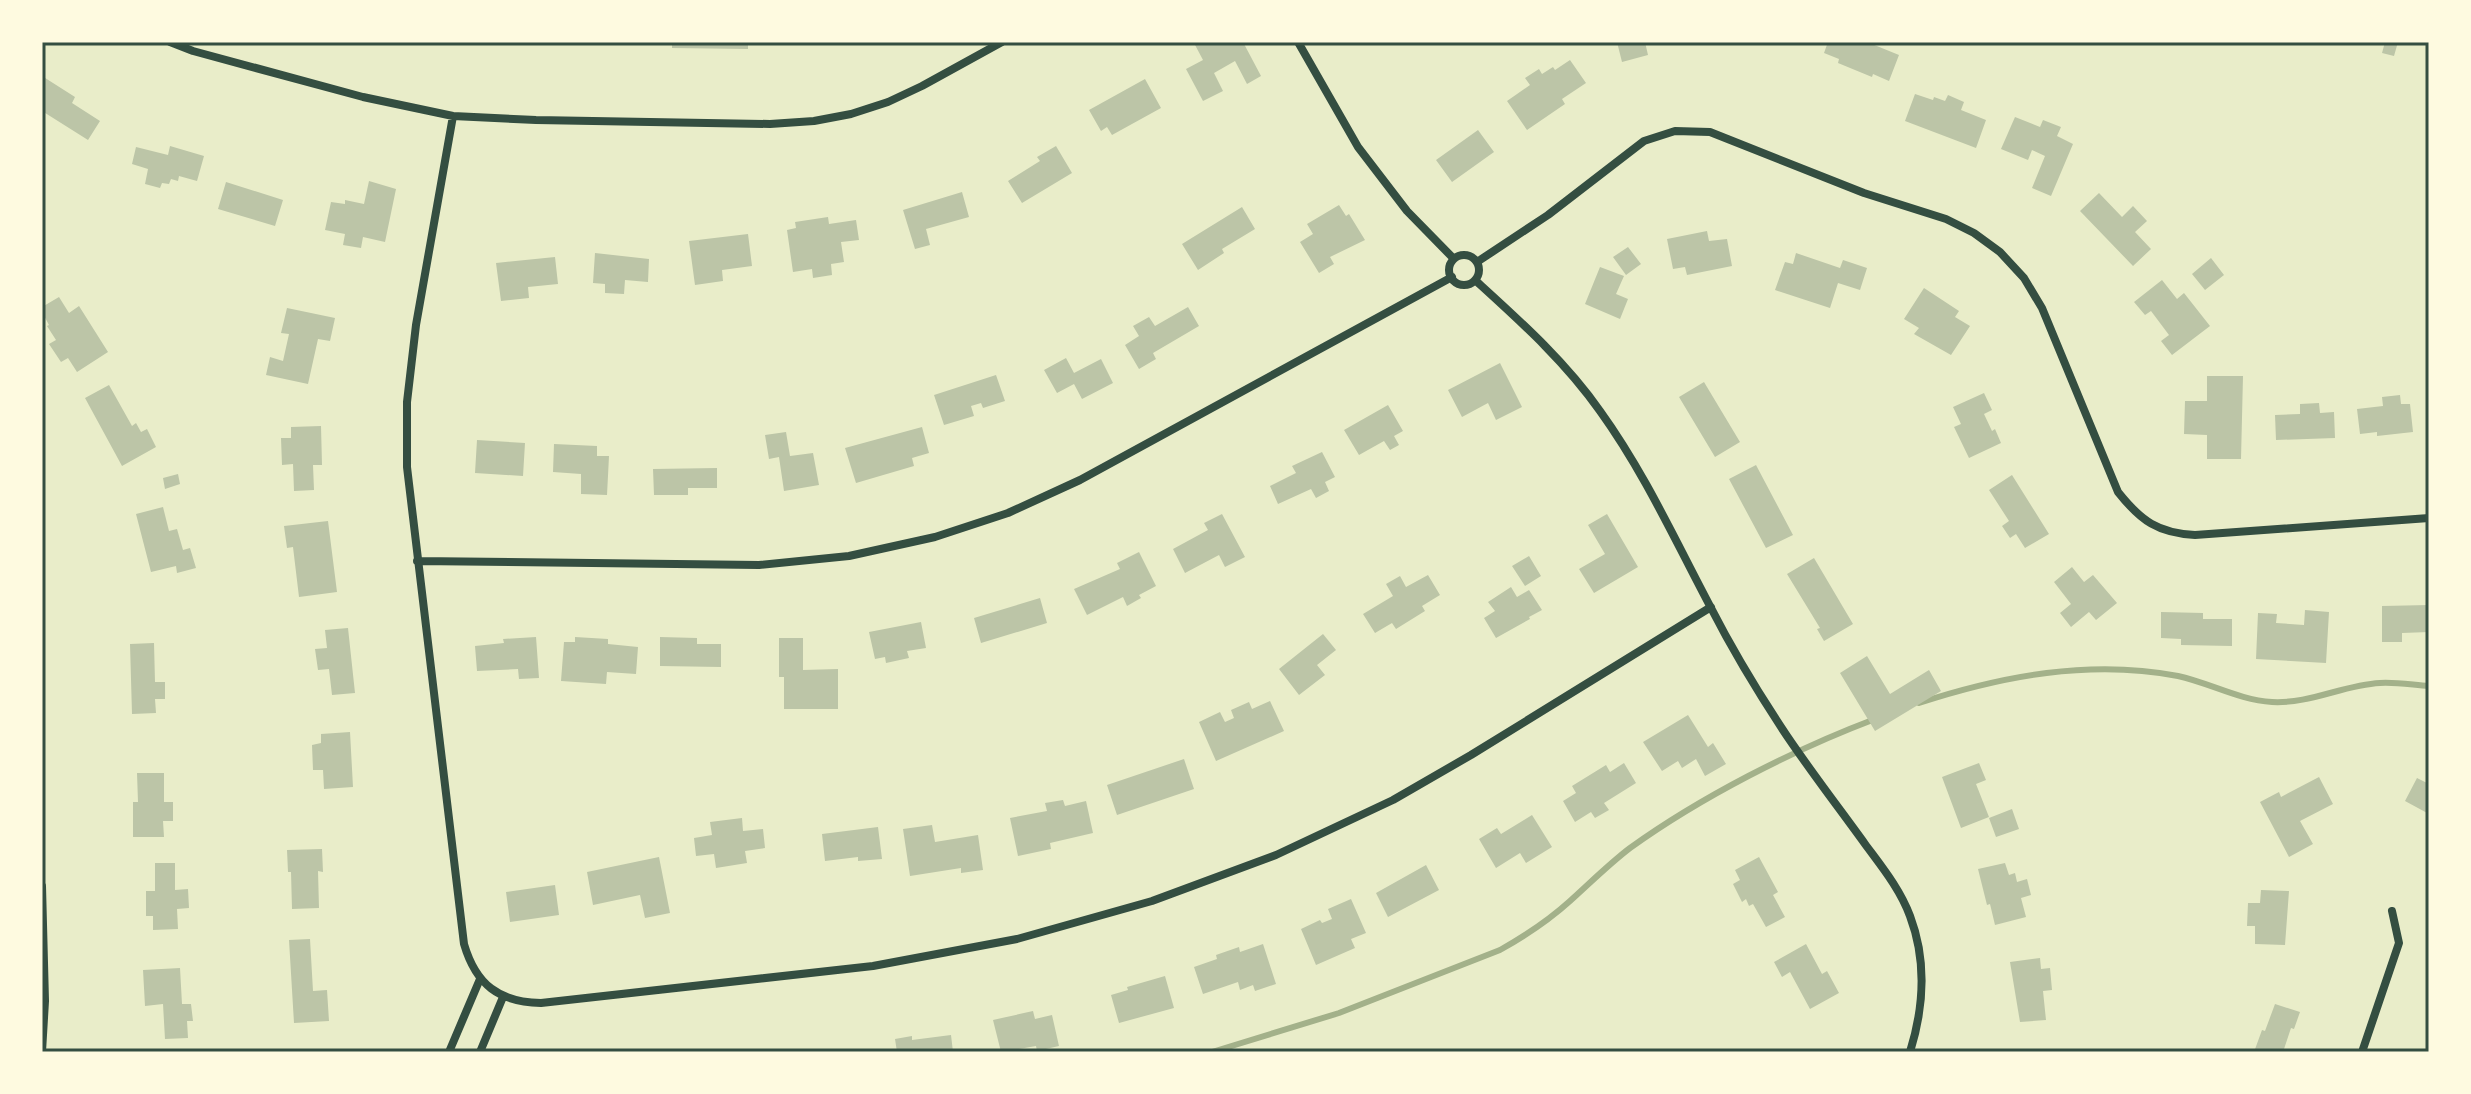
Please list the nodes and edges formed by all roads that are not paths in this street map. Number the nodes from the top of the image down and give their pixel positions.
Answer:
1 (170, 42) edge
2 (1002, 42) edge
3 (1298, 42) edge
4 (453, 116) junction
5 (1454, 259) junction
6 (1477, 262) junction
7 (1452, 277) junction
8 (1475, 280) junction
9 (2429, 518) edge
10 (417, 561) junction
11 (1711, 607) junction
12 (42, 886) edge
13 (2392, 911) dead end
14 (480, 979) junction
15 (503, 997) junction
16 (42, 1052) edge
17 (449, 1052) edge
18 (480, 1052) edge
19 (1910, 1052) edge
20 (2362, 1052) edge

1 - 4 street
2 - 4 street
3 - 5 street
4 - 10 street
5 - 6 street
5 - 7 street
6 - 8 street
6 - 9 street
7 - 8 street
7 - 10 street
8 - 11 street
10 - 14 street
11 - 15 street
11 - 19 street
12 - 16 street
13 - 20 street
14 - 15 street
14 - 17 street
15 - 18 street

